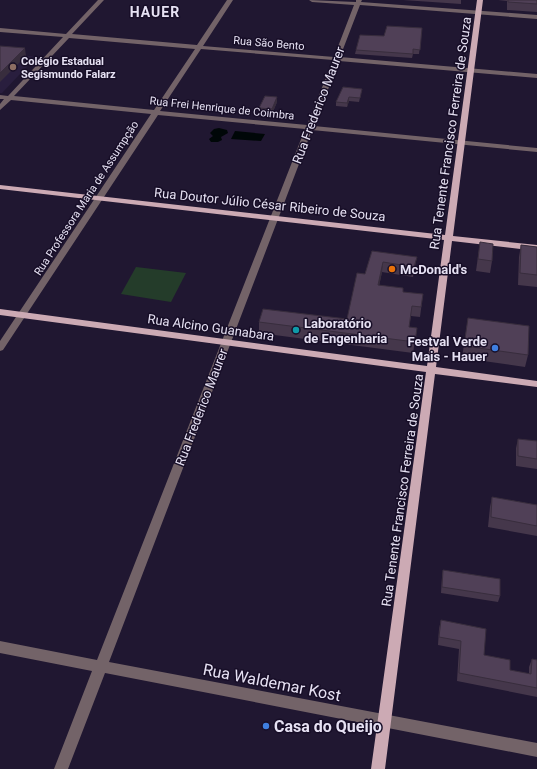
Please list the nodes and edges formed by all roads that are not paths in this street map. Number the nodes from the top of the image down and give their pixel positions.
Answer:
1 (101, 0) edge
2 (230, 0) edge
3 (312, 0) edge
4 (480, 0) edge
5 (358, 2) edge
6 (479, 13) junction
7 (537, 17) edge
8 (0, 30) edge
9 (68, 36) junction
10 (199, 47) junction
11 (336, 59) junction
12 (471, 70) junction
13 (537, 76) edge
14 (0, 97) edge
15 (9, 98) junction
16 (0, 108) edge
17 (156, 112) junction
18 (309, 127) junction
19 (462, 142) junction
20 (537, 150) edge
21 (0, 187) edge
22 (99, 198) junction
23 (274, 218) junction
24 (449, 238) junction
25 (537, 248) edge
26 (0, 312) edge
27 (22, 315) junction
28 (226, 342) junction
29 (0, 348) edge
30 (431, 370) junction
31 (537, 384) edge
32 (0, 647) edge
33 (101, 667) junction
34 (385, 721) junction
35 (537, 750) edge
36 (61, 769) edge
37 (378, 769) edge

1 - 9 street
2 - 10 street, Rua Professora Maria de Assumpção
3 - 5 street
4 - 6 main road, Rua Tenente Francisco Ferreira de Souza
5 - 6 street
5 - 11 street, Rua Frederico Maurer
6 - 7 street
6 - 12 main road, Rua Tenente Francisco Ferreira de Souza
8 - 9 street, Rua São Bento
9 - 10 street, Rua São Bento
9 - 15 street
10 - 11 street, Rua São Bento
10 - 17 street, Rua Professora Maria de Assumpção
11 - 12 street, Rua São Bento
11 - 18 street, Rua Frederico Maurer
12 - 13 street, Rua São Bento
12 - 19 main road, Rua Tenente Francisco Ferreira de Souza
14 - 15 street, Rua Frei Henrique de Coimbra
15 - 16 street
15 - 17 street, Rua Frei Henrique de Coimbra
17 - 18 street, Rua Frei Henrique de Coimbra
17 - 22 street, Rua Professora Maria de Assumpção
18 - 19 street, Rua Frei Henrique de Coimbra
18 - 23 street, Rua Frederico Maurer
19 - 20 street, Rua Frei Henrique de Coimbra
19 - 24 main road, Rua Tenente Francisco Ferreira de Souza
21 - 22 main road, Rua Doutor Júlio César Ribeiro de Souza
22 - 23 main road, Rua Doutor Júlio César Ribeiro de Souza
22 - 27 street, Rua Professora Maria de Assumpção
23 - 24 main road, Rua Doutor Júlio César Ribeiro de Souza
23 - 28 street, Rua Frederico Maurer
24 - 25 main road, Rua Doutor Júlio César Ribeiro de Souza
24 - 30 main road, Rua Tenente Francisco Ferreira de Souza
26 - 27 main road, Rua Alcino Guanabara
27 - 28 main road, Rua Alcino Guanabara
27 - 29 street, Rua Professora Maria de Assumpção
28 - 30 main road, Rua Alcino Guanabara
28 - 33 street, Rua Frederico Maurer
30 - 31 main road, Rua Alcino Guanabara
30 - 34 main road, Rua Tenente Francisco Ferreira de Souza
32 - 33 street, Rua Waldemar Kost
33 - 34 street, Rua Waldemar Kost
33 - 36 street, Rua Frederico Maurer
34 - 35 street, Rua Waldemar Kost
34 - 37 main road, Rua Tenente Francisco Ferreira de Souza

